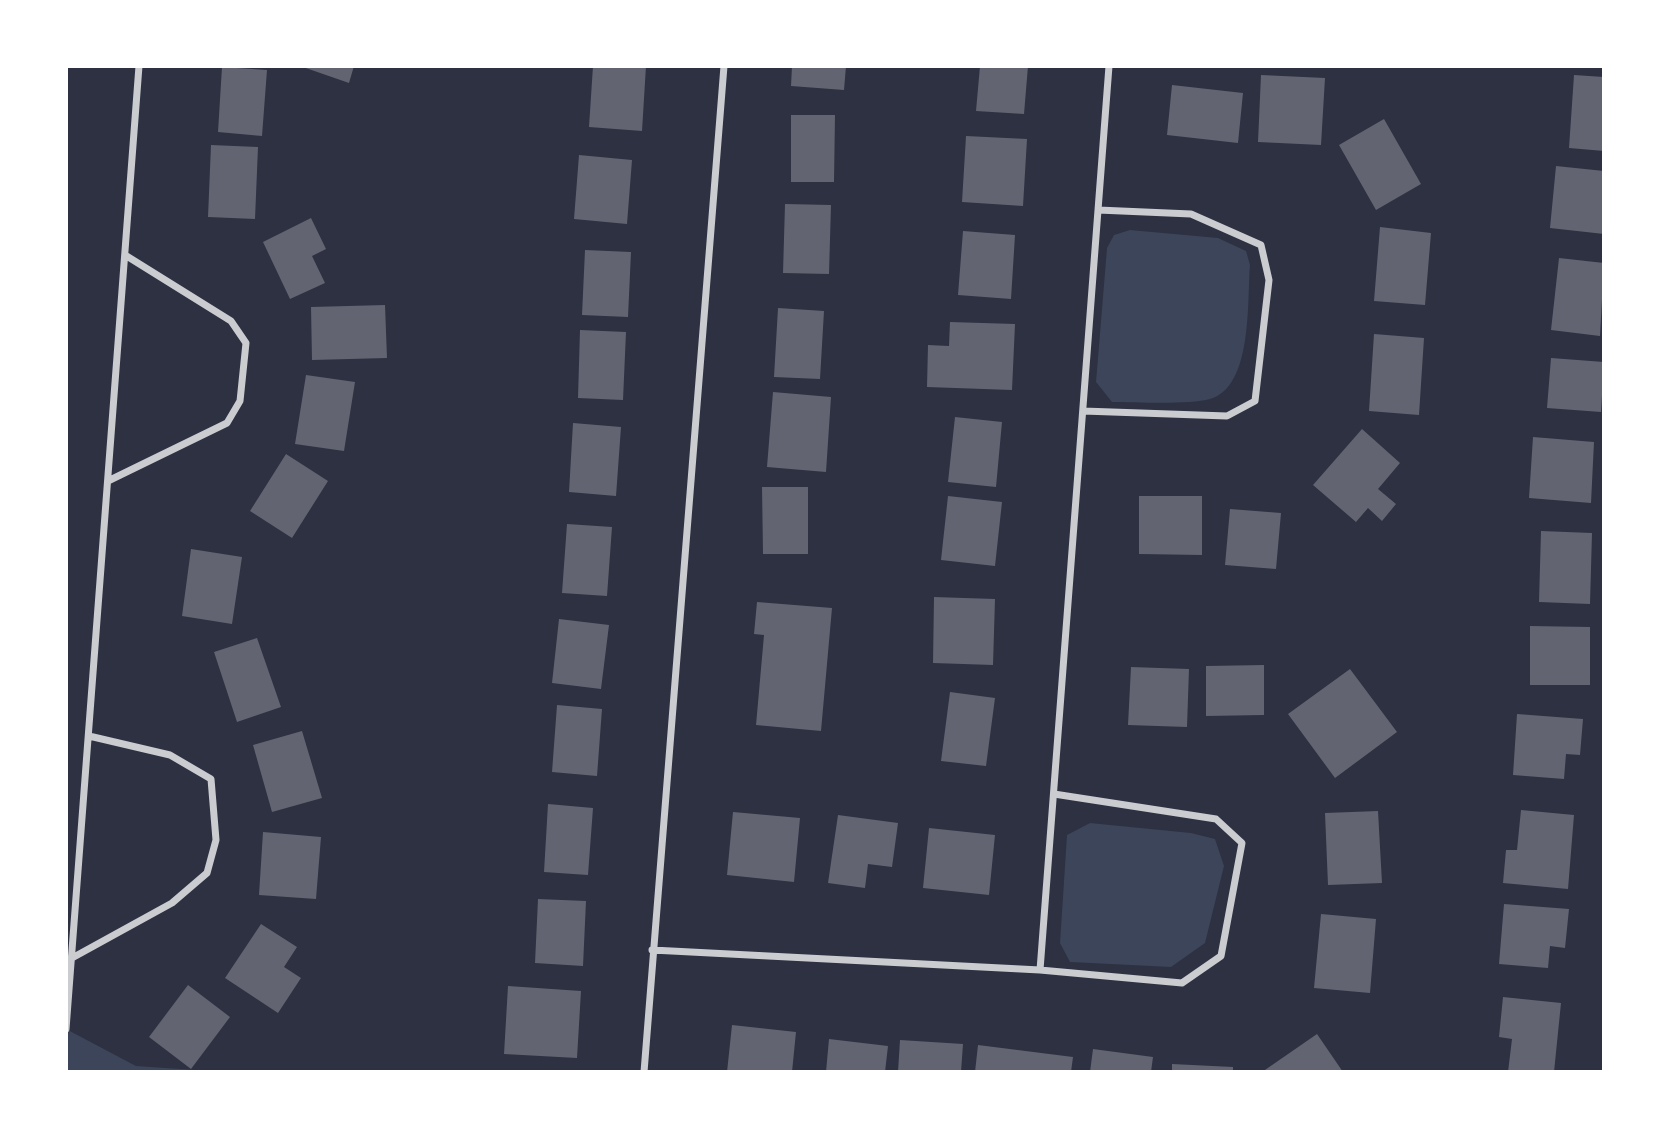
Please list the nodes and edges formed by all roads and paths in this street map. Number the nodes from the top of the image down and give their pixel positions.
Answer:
1 (139, 66) edge
2 (723, 66) edge
3 (1109, 66) edge
4 (1098, 210) junction
5 (125, 255) junction
6 (1083, 411) junction
7 (108, 481) junction
8 (89, 736) junction
9 (1054, 794) junction
10 (652, 950) junction
11 (72, 958) junction
12 (1040, 970) junction
13 (66, 1029) edge
14 (644, 1072) edge

1 - 5 street
2 - 10 street
3 - 4 street
4 - 6 street
4 - 6 street
5 - 7 street
5 - 7 street
6 - 9 street
7 - 8 street
8 - 11 street
8 - 11 street
9 - 12 street
9 - 12 street
10 - 12 street
10 - 14 street
11 - 13 street

